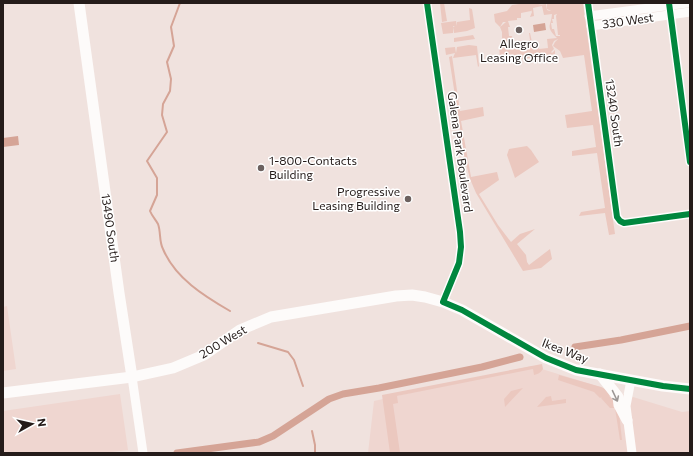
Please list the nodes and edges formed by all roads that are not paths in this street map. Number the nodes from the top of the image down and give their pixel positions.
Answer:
1 (79, 3) edge
2 (427, 3) edge
3 (588, 3) edge
4 (687, 3) edge
5 (669, 4) edge
6 (690, 12) edge
7 (670, 15) junction
8 (589, 16) junction
9 (590, 26) junction
10 (690, 162) edge
11 (690, 214) edge
12 (444, 302) junction
13 (600, 374) junction
14 (132, 377) junction
15 (631, 380) junction
16 (690, 389) edge
17 (3, 393) edge
18 (627, 420) junction
19 (143, 453) edge
20 (632, 453) edge

1 - 14 main road, 13490 South
2 - 12 street, Galena Park Boulevard
3 - 8 street, 13240 South
4 - 5 street, 330 West
5 - 7 street
5 - 8 street, 330 West
6 - 7 street, 330 West
7 - 9 street, 330 West
7 - 10 street
8 - 9 street, 13240 South
9 - 11 street, 13240 South
12 - 13 main road, Ikea Way
12 - 14 main road, 200 West
13 - 15 main road, Ikea Way
13 -> 18 main road
14 - 17 main road, 200 West
14 - 19 street, 13490 South
15 - 16 main road, Ikea Way
15 - 18 street
18 - 20 street

